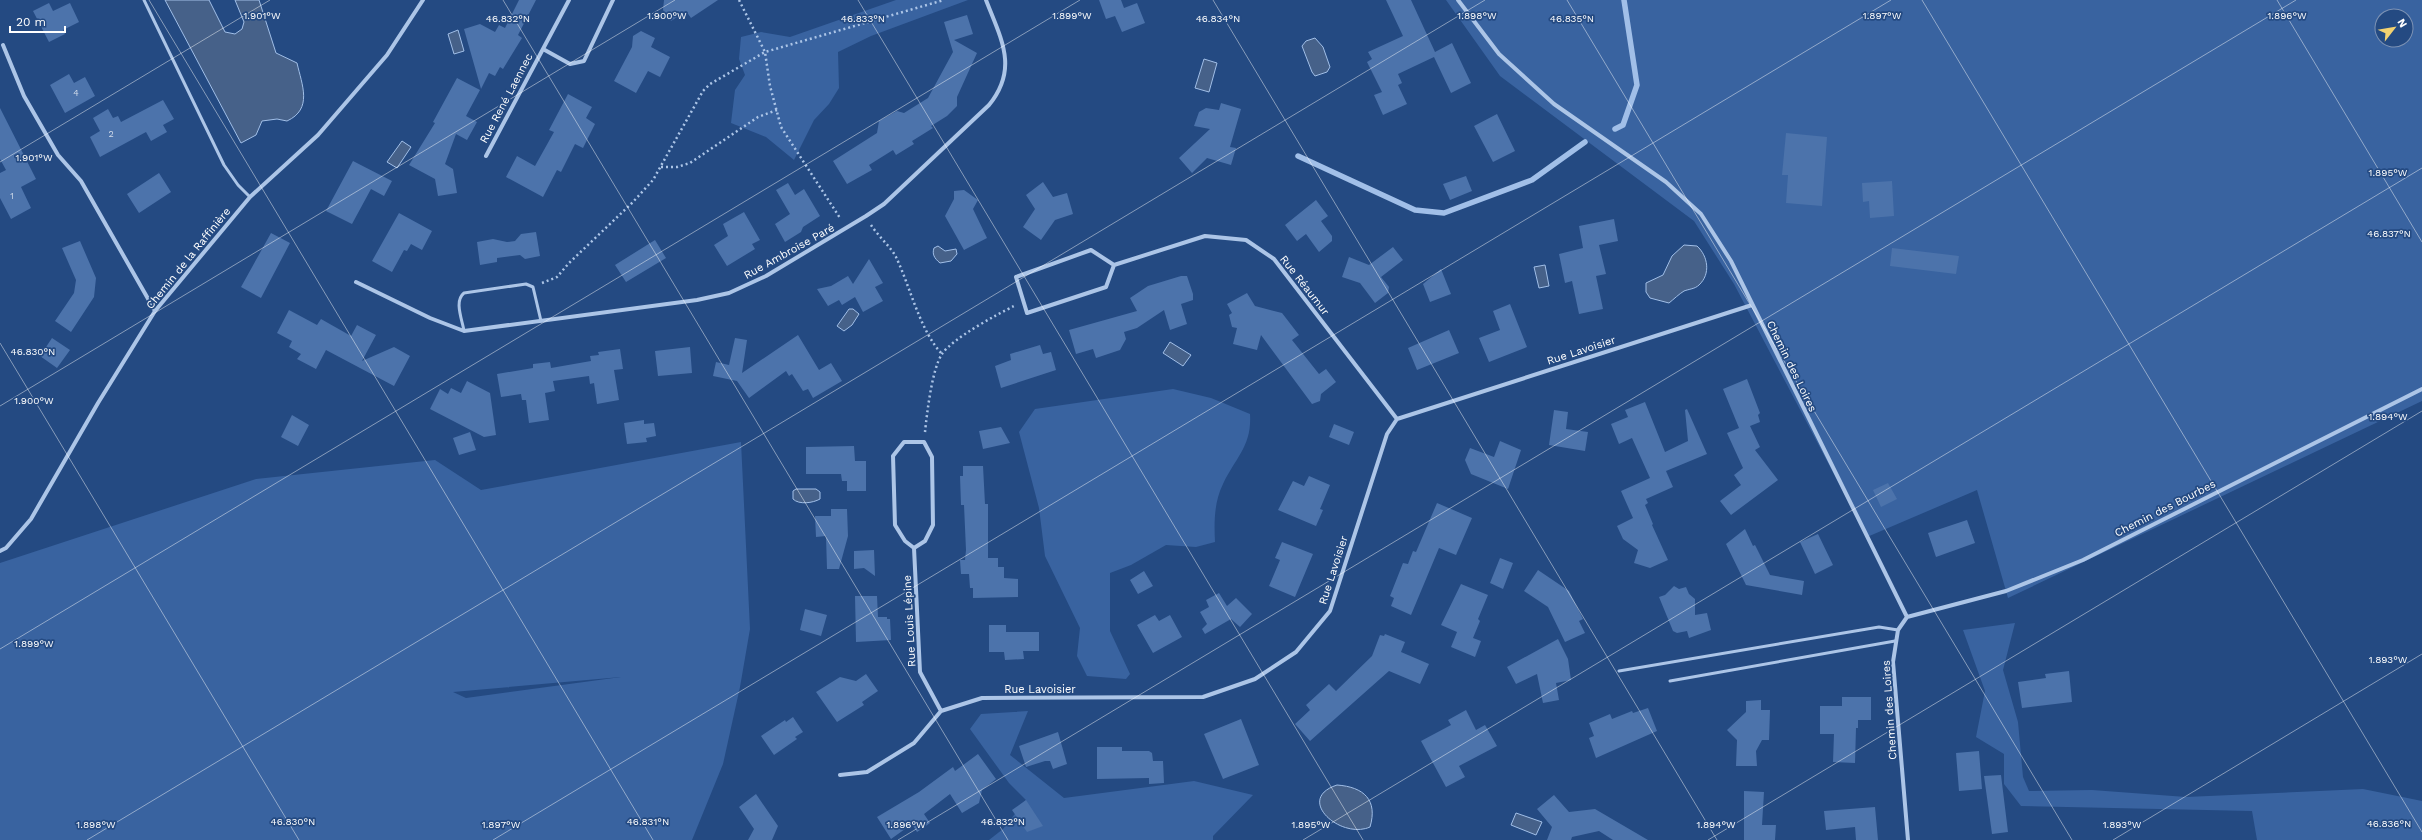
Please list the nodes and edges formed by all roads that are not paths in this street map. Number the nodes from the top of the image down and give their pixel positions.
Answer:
1 (144, 0) edge
2 (423, 0) edge
3 (569, 0) edge
4 (613, 0) edge
5 (986, 0) edge
6 (1458, 0) edge
7 (3, 45) dead end
8 (543, 49) junction
9 (486, 156) dead end
10 (250, 197) junction
11 (1114, 265) junction
12 (356, 282) dead end
13 (1752, 305) junction
14 (155, 311) junction
15 (541, 321) junction
16 (464, 331) junction
17 (2422, 389) edge
18 (1397, 419) junction
19 (914, 548) junction
20 (0, 551) edge
21 (1907, 617) junction
22 (1898, 630) junction
23 (1895, 641) junction
24 (1620, 671) dead end
25 (1670, 681) dead end
26 (942, 711) junction
27 (840, 775) dead end
28 (1908, 840) edge

1 - 10 lane
2 - 10 street, Chemin de la Raffinière
3 - 8 street, Rue René Laennec
4 - 8 street, Rue René Laennec
5 - 15 street, Rue Ambroise Paré
6 - 13 street, Chemin des Loires
7 - 14 street
8 - 9 street, Rue René Laennec
10 - 14 street, Chemin de la Raffinière
11 - 11 street
11 - 18 street, Rue Réaumur
12 - 16 street, Rue Ambroise Paré
13 - 18 street, Rue Lavoisier
13 - 21 street, Chemin des Loires
14 - 20 street, Chemin de la Raffinière
15 - 16 street, Rue Ambroise Paré
15 - 16 lane
17 - 21 street, Chemin des Bourbes
18 - 26 street, Rue Lavoisier
19 - 19 street
19 - 26 street, Rue Louis Lépine
21 - 22 street, Chemin des Loires
22 - 23 street, Chemin des Loires
22 - 24 lane
23 - 25 lane
23 - 28 street, Chemin des Loires
26 - 27 street

